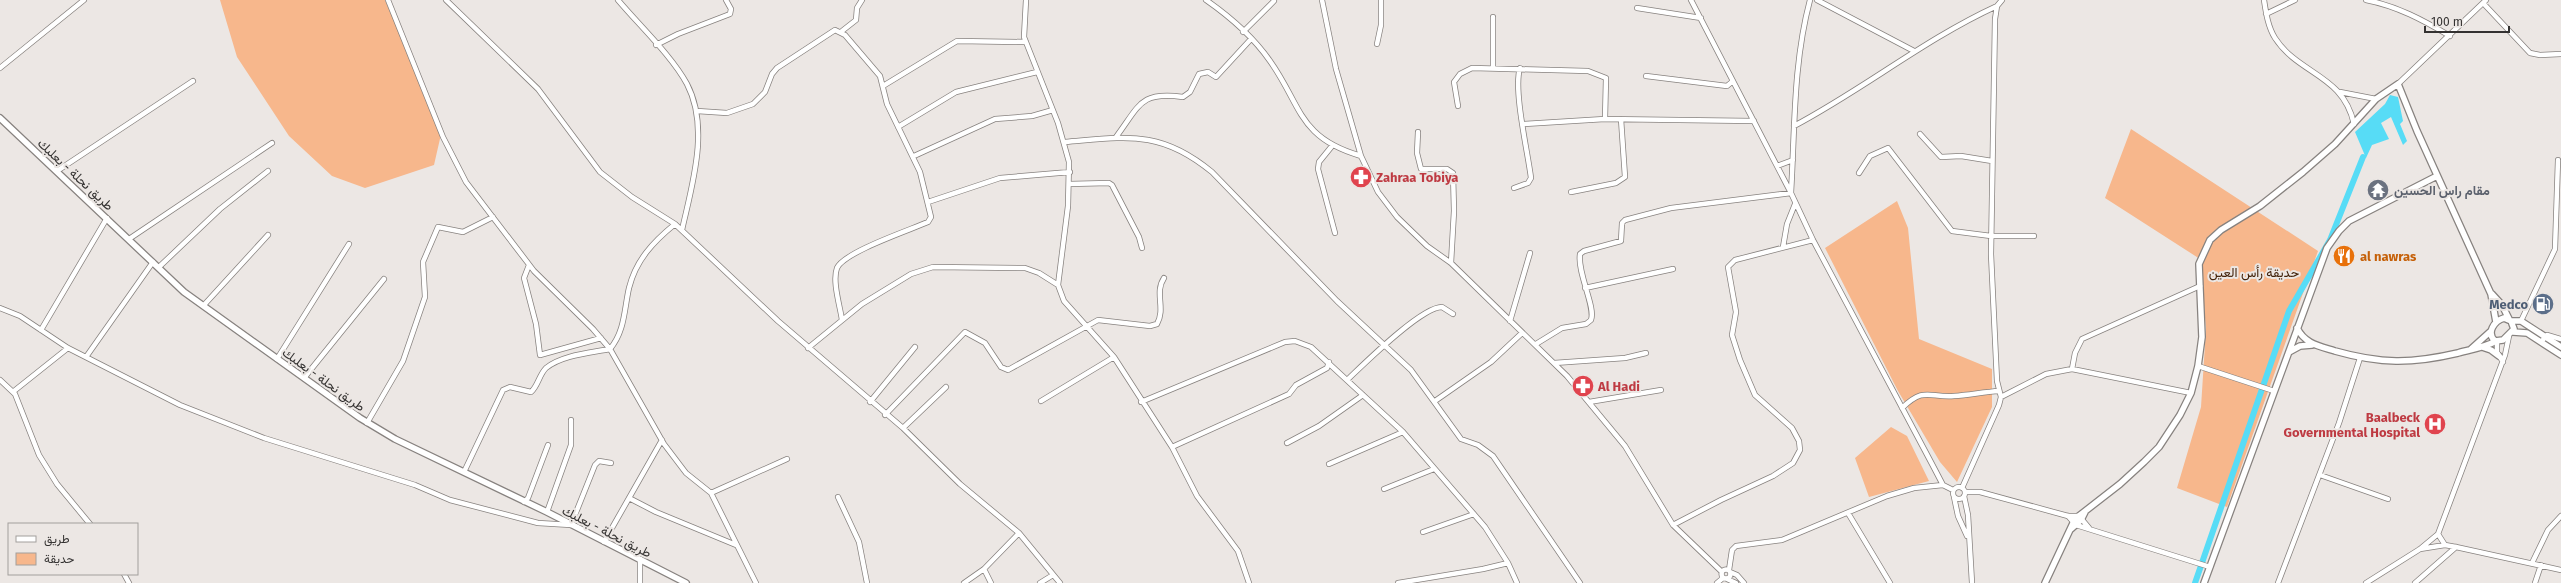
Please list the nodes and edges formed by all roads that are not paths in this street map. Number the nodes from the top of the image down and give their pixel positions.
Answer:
1 (84, 0) edge
2 (388, 0) edge
3 (446, 0) edge
4 (618, 0) edge
5 (726, 0) edge
6 (862, 0) edge
7 (1026, 0) edge
8 (1206, 0) edge
9 (1322, 0) edge
10 (1381, 0) edge
11 (1691, 0) edge
12 (1810, 0) edge
13 (1817, 0) edge
14 (2002, 0) edge
15 (2264, 0) edge
16 (2295, 0) edge
17 (2366, 0) edge
18 (1274, 1) dead end
19 (2485, 1) edge
20 (1997, 6) junction
21 (1637, 8) dead end
22 (2266, 14) junction
23 (1493, 17) dead end
24 (1701, 18) junction
25 (842, 31) junction
26 (1243, 32) junction
27 (2450, 36) junction
28 (1250, 39) junction
29 (1026, 42) junction
30 (1377, 44) dead end
31 (656, 45) junction
32 (1914, 51) junction
33 (2561, 54) edge
34 (1493, 67) junction
35 (0, 68) edge
36 (1520, 68) junction
37 (1037, 72) junction
38 (1646, 76) dead end
39 (193, 81) dead end
40 (1733, 81) junction
41 (2398, 84) junction
42 (883, 86) junction
43 (2340, 92) junction
44 (2376, 99) junction
45 (1458, 106) dead end
46 (1053, 110) junction
47 (697, 111) junction
48 (0, 118) edge
49 (1605, 119) junction
50 (1621, 120) junction
51 (1754, 121) junction
52 (1524, 124) junction
53 (2354, 124) junction
54 (1794, 126) junction
55 (898, 127) junction
56 (1418, 132) dead end
57 (1920, 134) dead end
58 (1116, 137) junction
59 (1065, 142) junction
60 (272, 143) dead end
61 (1332, 146) junction
62 (914, 156) junction
63 (1360, 156) junction
64 (1793, 160) junction
65 (2558, 160) dead end
66 (1992, 161) junction
67 (1777, 166) junction
68 (57, 171) junction
69 (268, 171) dead end
70 (1070, 172) junction
71 (1859, 174) dead end
72 (2437, 176) junction
73 (1070, 184) junction
74 (1514, 188) dead end
75 (1571, 192) dead end
76 (1791, 193) junction
77 (928, 202) junction
78 (1796, 204) junction
79 (493, 217) junction
80 (107, 218) junction
81 (675, 224) junction
82 (682, 230) junction
83 (1335, 233) dead end
84 (268, 235) dead end
85 (1991, 236) junction
86 (2034, 236) dead end
87 (129, 239) junction
88 (1812, 240) junction
89 (349, 244) dead end
90 (1783, 247) junction
91 (1142, 248) dead end
92 (1530, 253) dead end
93 (153, 262) junction
94 (1451, 263) junction
95 (529, 265) junction
96 (159, 267) junction
97 (1673, 269) dead end
98 (1164, 278) dead end
99 (384, 279) dead end
100 (1058, 285) junction
101 (2200, 286) junction
102 (1585, 288) junction
103 (2491, 294) junction
104 (204, 306) junction
105 (0, 308) edge
106 (1453, 314) dead end
107 (842, 320) junction
108 (2510, 320) junction
109 (1510, 321) junction
110 (2521, 321) junction
111 (2496, 322) junction
112 (1086, 326) junction
113 (2297, 328) junction
114 (41, 330) junction
115 (2490, 331) junction
116 (1522, 333) junction
117 (2511, 334) junction
118 (2546, 336) junction
119 (601, 338) junction
120 (2561, 339) edge
121 (2497, 341) junction
122 (2541, 342) junction
123 (1536, 344) junction
124 (2312, 344) junction
125 (1384, 346) junction
126 (2482, 347) junction
127 (2561, 347) edge
128 (68, 348) junction
129 (808, 348) junction
130 (915, 348) dead end
131 (610, 349) junction
132 (2471, 349) junction
133 (554, 352) junction
134 (2289, 352) junction
135 (1646, 353) dead end
136 (2561, 355) edge
137 (2499, 356) junction
138 (86, 357) junction
139 (1114, 357) junction
140 (2360, 358) junction
141 (277, 359) junction
142 (557, 362) junction
143 (1329, 362) junction
144 (2503, 362) junction
145 (1554, 363) junction
146 (2198, 366) junction
147 (2072, 369) junction
148 (304, 378) junction
149 (0, 380) edge
150 (1347, 380) junction
151 (946, 387) dead end
152 (1661, 390) dead end
153 (2272, 390) junction
154 (14, 391) junction
155 (1999, 391) junction
156 (2191, 393) junction
157 (1363, 395) junction
158 (2000, 397) junction
159 (1041, 401) dead end
160 (1435, 401) junction
161 (870, 402) junction
162 (1142, 402) junction
163 (1589, 402) junction
164 (1902, 408) junction
165 (885, 415) junction
166 (571, 420) dead end
167 (367, 423) junction
168 (903, 428) junction
169 (1403, 432) junction
170 (662, 440) junction
171 (1288, 443) dead end
172 (548, 444) dead end
173 (1172, 446) junction
174 (787, 459) dead end
175 (611, 463) dead end
176 (1329, 464) dead end
177 (1434, 469) junction
178 (464, 472) junction
179 (2320, 475) junction
180 (1943, 485) junction
181 (1384, 489) dead end
182 (1953, 490) junction
183 (1963, 492) junction
184 (711, 493) junction
185 (838, 497) dead end
186 (1954, 497) junction
187 (629, 498) junction
188 (2388, 499) dead end
189 (524, 502) junction
190 (547, 512) junction
191 (1848, 513) junction
192 (1474, 514) junction
193 (2068, 516) junction
194 (2561, 516) edge
195 (2081, 517) junction
196 (89, 523) edge
197 (2074, 524) junction
198 (571, 525) junction
199 (1673, 525) junction
200 (2089, 528) junction
201 (1423, 532) dead end
202 (1019, 533) junction
203 (2438, 534) junction
204 (1968, 538) junction
205 (604, 542) junction
206 (736, 545) junction
207 (2445, 545) junction
208 (2456, 547) junction
209 (2420, 549) junction
210 (640, 560) junction
211 (1508, 563) junction
212 (2532, 563) junction
213 (2541, 565) junction
214 (2210, 567) junction
215 (984, 569) junction
216 (2561, 570) edge
217 (1726, 571) junction
218 (1053, 575) junction
219 (1725, 578) junction
220 (640, 583) edge
221 (686, 583) edge
222 (756, 583) edge
223 (867, 583) edge
224 (964, 583) edge
225 (991, 583) edge
226 (1040, 583) edge
227 (1060, 583) edge
228 (1249, 583) edge
229 (1398, 583) edge
230 (1517, 583) edge
231 (1580, 583) edge
232 (1717, 583) edge
233 (1736, 583) edge
234 (1744, 583) edge
235 (1890, 583) edge
236 (1972, 583) edge
237 (2045, 583) edge
238 (2204, 583) edge
239 (2278, 583) edge
240 (2366, 583) edge
241 (2415, 583) edge
242 (2535, 583) edge

1 - 35 street
2 - 79 street
3 - 81 street
4 - 31 street
5 - 31 street
6 - 25 street
7 - 29 street
8 - 26 street
9 - 63 street
10 - 30 street
11 - 24 street
12 - 54 street
13 - 32 street
14 - 20 street
15 - 22 street
16 - 22 street
17 - 27 street
18 - 26 street
19 - 27 street
19 - 33 street
20 - 32 street
20 - 66 street
21 - 24 street
22 - 43 street
23 - 34 street
24 - 40 street
25 - 42 street
25 - 47 street
26 - 28 street
27 - 41 street
28 - 58 street
28 - 61 street
29 - 37 street
29 - 42 street
31 - 47 street
32 - 54 street
34 - 36 street
34 - 45 street
36 - 49 street
36 - 52 street
37 - 46 street
37 - 55 street
38 - 40 street
39 - 68 street
40 - 51 street
41 - 44 street
41 - 72 street
42 - 55 street
43 - 44 street
43 - 53 street
44 - 53 street
46 - 59 street
46 - 62 street
47 - 82 street
48 - 68 street, طريق نحلة - بعلبك
49 - 50 street
49 - 52 street
50 - 51 street
50 - 75 street
51 - 67 street
52 - 74 street
53 - 101 street
54 - 64 street
55 - 62 street
56 - 94 street
57 - 66 street
58 - 59 street
58 - 125 street
59 - 70 street
60 - 87 street
61 - 63 street
61 - 83 street
62 - 77 street
63 - 94 street
64 - 67 street
64 - 76 street
65 - 110 street
66 - 85 street
67 - 76 street
68 - 80 street, طريق نحلة - بعلبك
69 - 96 street
70 - 73 street
70 - 77 street
71 - 85 street
72 - 103 street
72 - 113 street
73 - 91 street
73 - 100 street
76 - 78 street
76 - 102 street
77 - 107 street
78 - 88 street
78 - 90 street
79 - 95 street
79 - 167 street
80 - 87 street, طريق نحلة - بعلبك
80 - 114 street
81 - 82 street
81 - 131 street
82 - 129 street
84 - 104 street
85 - 86 street
85 - 155 street
87 - 93 street, طريق نحلة - بعلبك
88 - 90 street
88 - 164 street
89 - 141 street
90 - 199 street
92 - 109 street
93 - 96 street, طريق نحلة - بعلبك
93 - 138 street
94 - 109 street
95 - 119 street
95 - 133 street
96 - 104 street, طريق نحلة - بعلبك
97 - 102 street
98 - 112 street
99 - 148 street
100 - 107 street
100 - 112 street
101 - 146 street
101 - 147 street
102 - 123 street
103 - 108 street
103 - 111 street
104 - 141 street, طريق نحلة - بعلبك
105 - 114 street
106 - 125 street
107 - 129 street
108 - 110 street
108 - 111 street
108 - 117 street
109 - 116 street
110 - 118 street
111 - 115 street
112 - 139 street
112 - 165 street
113 - 124 street
113 - 134 street
114 - 128 street
115 - 121 street
115 - 132 street
116 - 123 street
116 - 160 street
117 - 121 street
117 - 122 street
117 - 144 street
118 - 120 street
118 - 122 street
118 - 127 street
119 - 131 street
119 - 133 street
121 - 126 street
121 - 137 street
122 - 136 street
123 - 145 street
124 - 134 street
124 - 140 street
125 - 150 street
125 - 160 street
126 - 132 street
126 - 137 street
128 - 138 street
128 - 154 street
129 - 161 street
130 - 161 street
131 - 142 street
131 - 170 street
132 - 140 street
133 - 142 street
134 - 153 street
135 - 145 street
137 - 144 street
138 - 198 street
139 - 159 street
139 - 162 street
140 - 179 street
141 - 148 street, طريق نحلة - بعلبك
142 - 178 street
143 - 150 street
143 - 162 street
143 - 173 street
144 - 203 street
145 - 163 street
146 - 153 street
146 - 156 street
147 - 156 street
147 - 158 street
148 - 167 street, طريق نحلة - بعلبك
149 - 154 street
150 - 157 street
151 - 168 street
152 - 163 street
153 - 214 street
154 - 196 street
155 - 158 street
155 - 164 street
156 - 195 street
157 - 169 street
157 - 171 street
158 - 183 street
160 - 231 street
161 - 165 street
162 - 173 street
163 - 199 street
164 - 180 street
165 - 168 street
166 - 190 street
167 - 178 street, طريق نحلة - بعلبك
168 - 202 street
169 - 176 street
169 - 177 street
170 - 184 street
170 - 187 street
172 - 189 street
173 - 228 street
174 - 184 street
175 - 198 street
177 - 181 street
177 - 192 street
178 - 189 street, طريق نحلة - بعلبك
179 - 188 street
179 - 239 street
180 - 182 street
180 - 191 street
182 - 183 street
182 - 186 street
183 - 186 street
183 - 193 street
183 - 204 street
184 - 206 street
185 - 223 street
186 - 204 street
187 - 205 street
187 - 206 street
189 - 190 street, طريق نحلة - بعلبك
190 - 198 street, طريق نحلة - بعلبك
191 - 217 street
191 - 235 street
192 - 201 street
192 - 211 street
193 - 195 street
193 - 197 street
194 - 212 street
195 - 197 street
195 - 200 street
197 - 200 street
197 - 237 street
198 - 205 street, طريق نحلة - بعلبك
199 - 217 street
200 - 214 street
202 - 215 street
202 - 218 street
203 - 207 street
203 - 209 street
204 - 236 street
205 - 210 street, طريق نحلة - بعلبك
206 - 222 street
207 - 208 street
207 - 209 street
208 - 212 street
208 - 241 street
209 - 240 street
210 - 220 street
210 - 221 street, طريق نحلة - بعلبك
211 - 229 street
211 - 230 street
212 - 213 street
213 - 216 street
213 - 242 street
214 - 238 street
215 - 224 street
215 - 225 street
217 - 219 street
217 - 219 street
217 - 234 street
218 - 226 street
218 - 227 street
219 - 232 street
219 - 233 street

